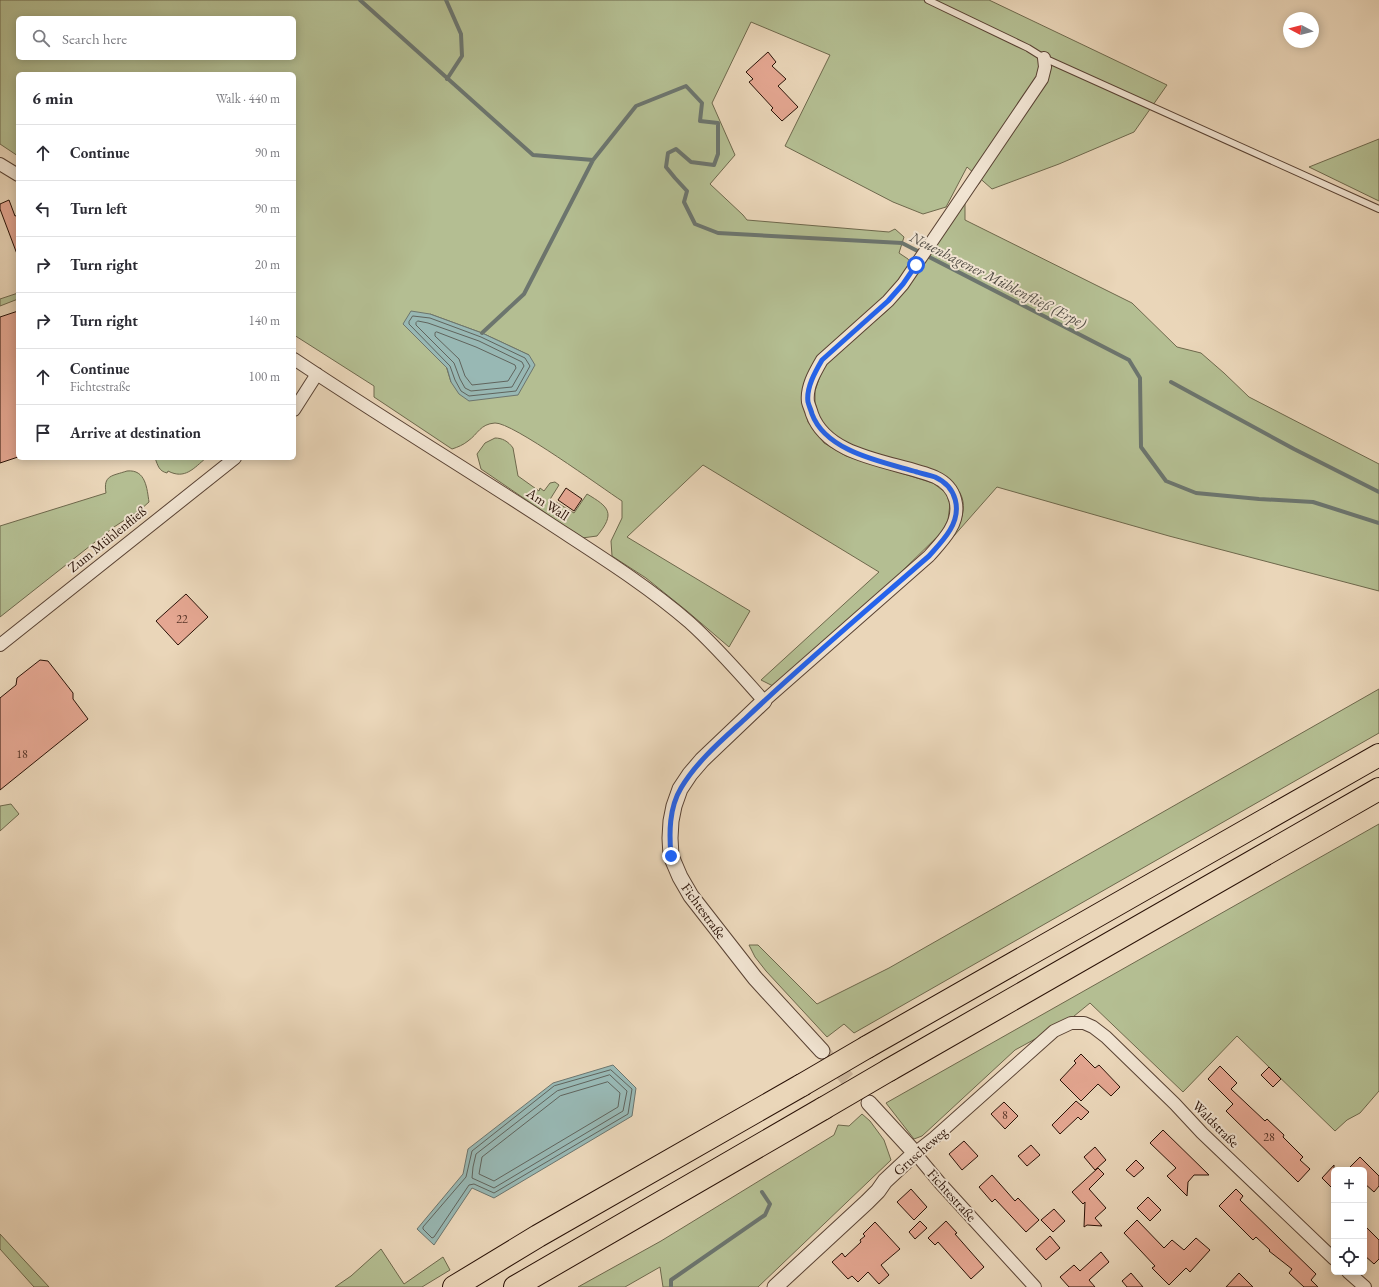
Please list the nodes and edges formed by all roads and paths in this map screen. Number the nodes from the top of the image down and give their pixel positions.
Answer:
1 (928, 0) edge
2 (1044, 58) junction
3 (0, 164) edge
4 (16, 174) edge
5 (1379, 209) edge
6 (296, 360) edge
7 (317, 374) junction
8 (296, 407) edge
9 (231, 460) edge
10 (0, 644) edge
11 (764, 701) junction
12 (1379, 755) edge
13 (1379, 789) edge
14 (1071, 1023) joint
15 (822, 1051) tunnel mouth
16 (869, 1102) tunnel mouth
17 (915, 1153) junction
18 (1331, 1256) edge
19 (1351, 1275) edge
20 (454, 1287) edge
21 (515, 1287) edge
22 (775, 1287) edge
23 (1035, 1287) edge
24 (1365, 1287) edge

1 - 2 lane
2 - 5 lane
2 - 11 street
3 - 4 street
6 - 7 street, Am Wall
7 - 8 street
7 - 11 street, Am Wall
9 - 10 street, Zum Mühlenfließ
11 - 15 street, Fichtestraße
12 - 20 highway, bridge
13 - 21 highway, bridge
14 - 17 street, Gruscheweg
14 - 18 street, Waldstraße
16 - 17 street, Fichtestraße
17 - 22 street, Gruscheweg
17 - 23 street, Fichtestraße
19 - 24 street

